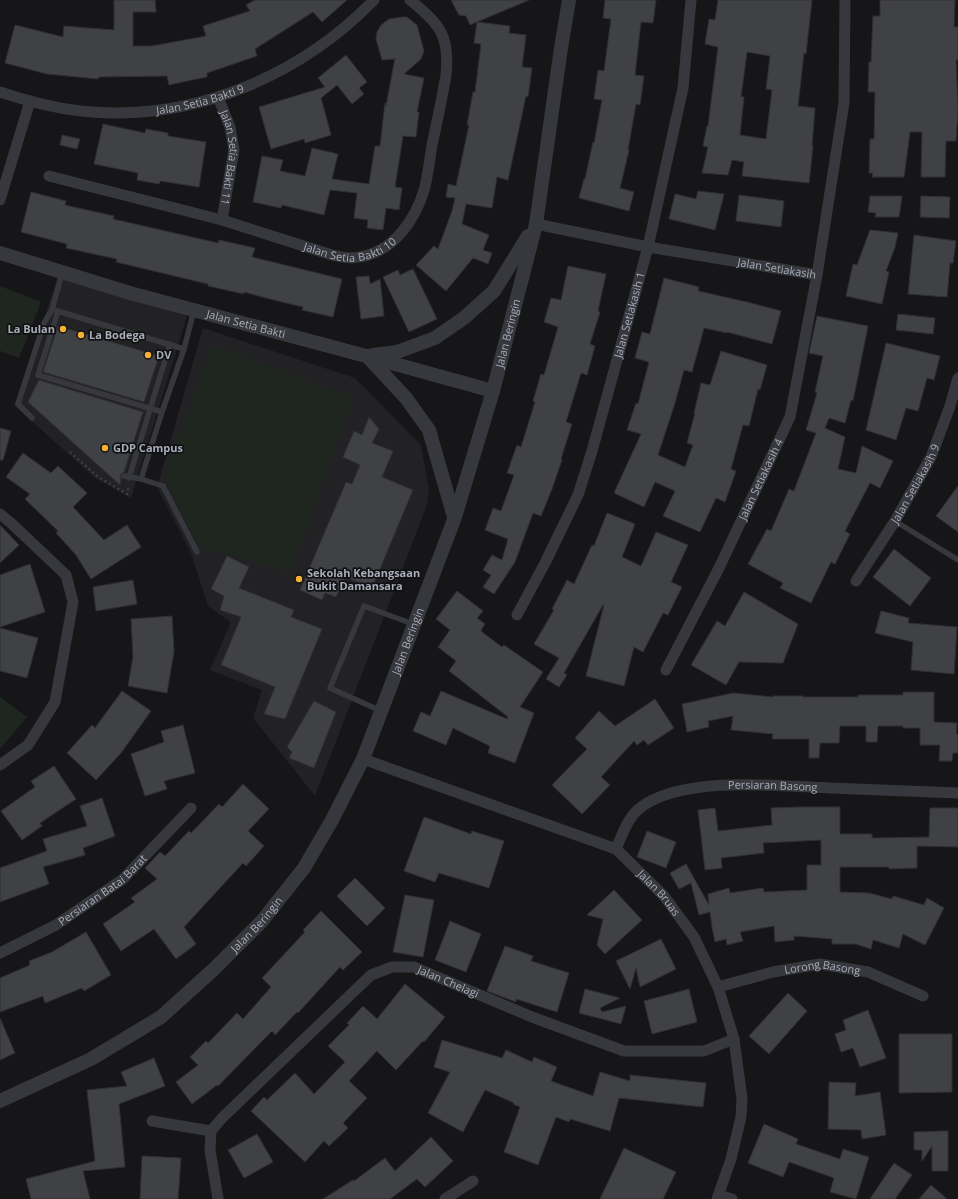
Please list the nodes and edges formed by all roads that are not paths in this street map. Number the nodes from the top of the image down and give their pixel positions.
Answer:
1 (374, 0) edge
2 (410, 0) edge
3 (569, 0) edge
4 (692, 0) edge
5 (845, 0) edge
6 (0, 92) edge
7 (218, 97) junction
8 (30, 102) junction
9 (49, 176) dead end
10 (0, 200) edge
11 (222, 220) junction
12 (536, 224) junction
13 (648, 247) junction
14 (0, 253) edge
15 (62, 272) junction
16 (818, 275) junction
17 (55, 310) junction
18 (194, 310) junction
19 (170, 344) junction
20 (184, 349) junction
21 (366, 356) junction
22 (958, 378) edge
23 (493, 391) junction
24 (150, 408) junction
25 (162, 412) junction
26 (32, 418) dead end
27 (141, 480) junction
28 (0, 514) edge
29 (455, 517) junction
30 (895, 521) junction
31 (197, 552) dead end
32 (958, 560) edge
33 (856, 581) dead end
34 (517, 615) dead end
35 (414, 625) junction
36 (666, 670) dead end
37 (381, 712) junction
38 (363, 759) junction
39 (0, 765) edge
40 (958, 793) edge
41 (191, 808) dead end
42 (616, 849) junction
43 (0, 953) edge
44 (718, 987) junction
45 (923, 996) dead end
46 (734, 1039) junction
47 (0, 1101) edge
48 (152, 1121) dead end
49 (211, 1131) junction
50 (473, 1181) dead end
51 (718, 1197) edge
52 (218, 1199) edge
53 (445, 1199) edge
54 (732, 1199) edge

1 - 7 street, Jalan Setia Bakti 9
2 - 11 street, Jalan Setia Bakti 10
3 - 12 street, Jalan Beringin
4 - 13 street, Jalan Setiakasih 1
5 - 16 street, Jalan Setiakasih
6 - 8 street, Jalan Setia Bakti 9
7 - 8 street, Jalan Setia Bakti 9
7 - 11 street, Jalan Setia Bakti 11
8 - 10 street
9 - 11 street, Jalan Setia Bakti 10
12 - 13 street, Jalan Setiakasih
12 - 21 street
12 - 23 street, Jalan Beringin
13 - 16 street, Jalan Setiakasih
13 - 34 street, Jalan Setiakasih 1
14 - 15 street, Jalan Setia Bakti
15 - 17 lane
15 - 18 street, Jalan Setia Bakti
16 - 36 street, Jalan Setiakasih 4
17 - 19 lane
17 - 24 lane
17 - 26 lane
18 - 20 lane
18 - 21 street, Jalan Setia Bakti
19 - 20 lane
19 - 24 lane
20 - 25 lane
21 - 23 street, Jalan Setia Bakti
21 - 29 street
22 - 30 street, Jalan Setiakasih 9
23 - 29 street, Jalan Beringin
24 - 25 lane
24 - 27 lane
25 - 27 lane
27 - 31 lane
28 - 39 street
29 - 35 street, Jalan Beringin
30 - 32 lane
30 - 33 street, Jalan Setiakasih 9
35 - 37 street, Jalan Beringin
35 - 37 lane
37 - 38 street, Jalan Beringin
38 - 42 street, Jalan Bruas
38 - 47 street, Jalan Beringin
40 - 42 street, Persiaran Basong
41 - 43 street, Persiaran Batai Barat
42 - 44 street, Jalan Bruas
44 - 45 street, Lorong Basong
44 - 46 street, Jalan Bruas
46 - 49 street, Jalan Chelagi
46 - 51 street, Jalan Bruas
48 - 49 street
49 - 52 street
50 - 53 street
51 - 54 street

